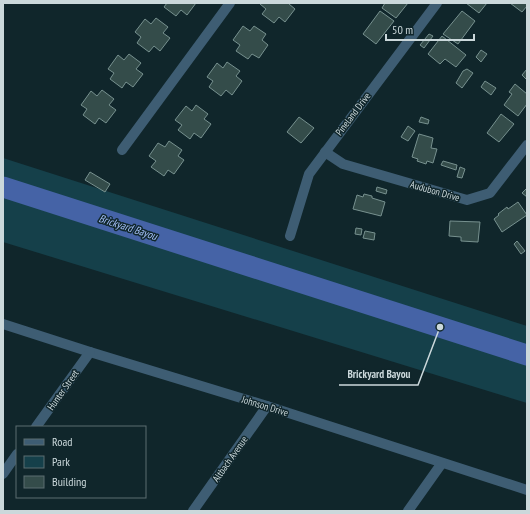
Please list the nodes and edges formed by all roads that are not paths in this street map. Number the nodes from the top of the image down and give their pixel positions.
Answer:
1 (230, 3) edge
2 (437, 3) edge
3 (527, 145) edge
4 (122, 150) dead end
5 (325, 152) junction
6 (290, 236) dead end
7 (3, 324) edge
8 (90, 352) junction
9 (267, 406) junction
10 (37, 426) edge
11 (16, 455) edge
12 (442, 463) junction
13 (3, 474) edge
14 (527, 490) edge
15 (193, 511) edge
16 (408, 511) edge

1 - 4 street
2 - 5 street, Pineland Drive
3 - 5 street, Audubon Drive
5 - 6 street, Pineland Drive
7 - 8 street, Johnson Drive
8 - 9 street, Johnson Drive
8 - 10 street, Hunter Street
9 - 12 street, Johnson Drive
9 - 15 street, Altbach Avenue
11 - 13 street
12 - 14 street, Johnson Drive
12 - 16 street

